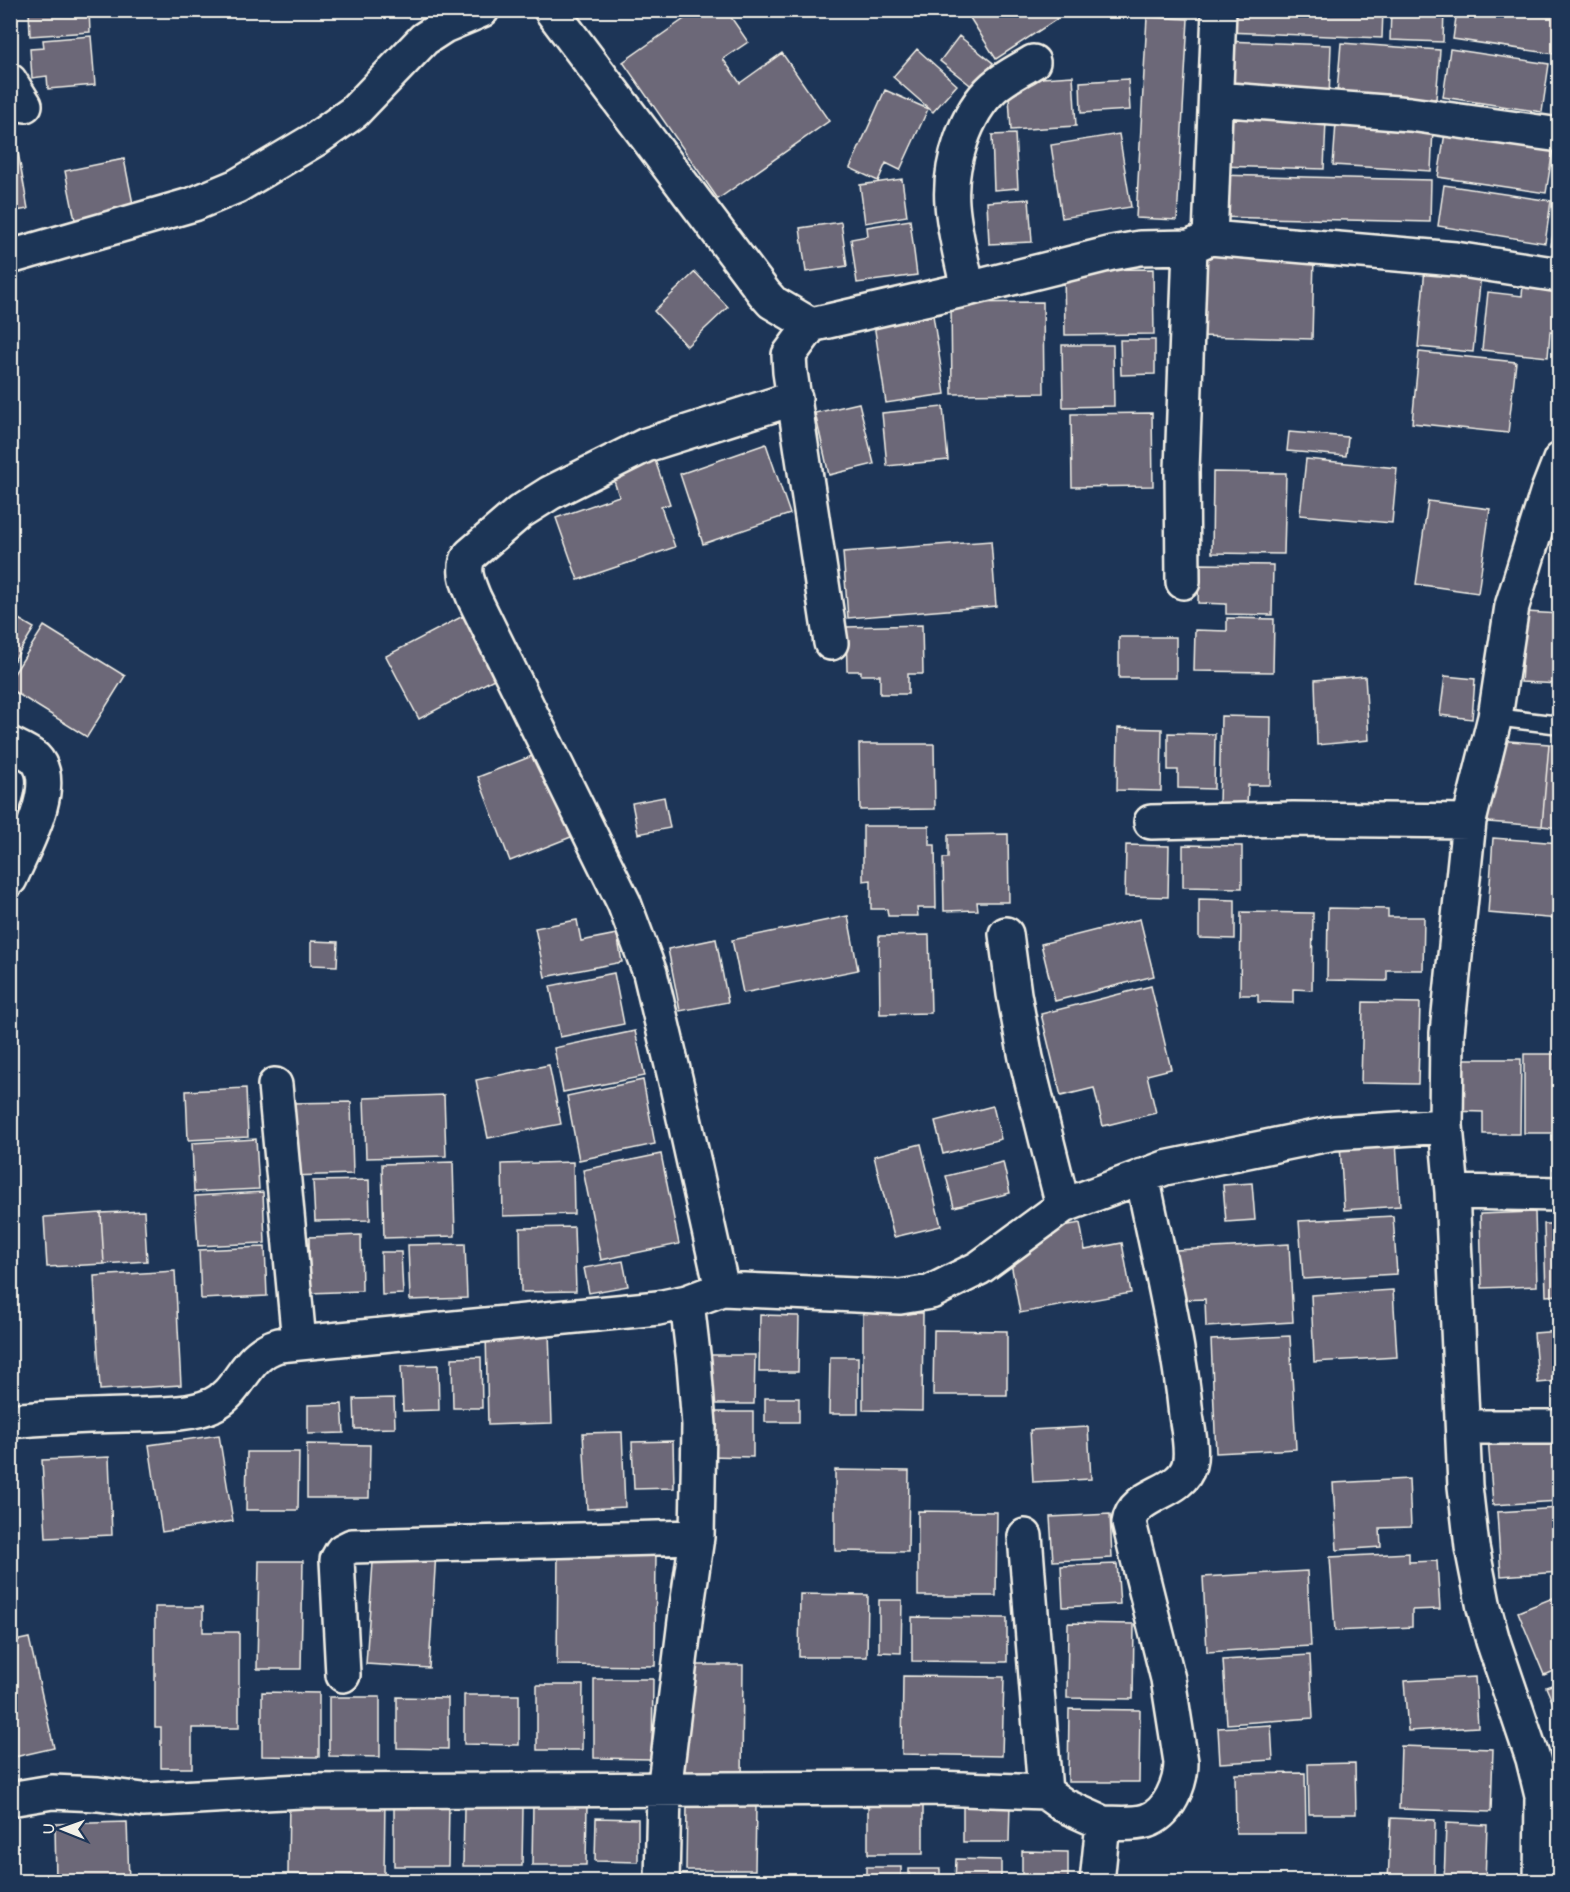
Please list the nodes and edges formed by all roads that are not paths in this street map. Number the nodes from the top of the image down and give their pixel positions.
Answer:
1 (482, 10) edge
2 (551, 10) edge
3 (1219, 10) edge
4 (1033, 62) dead end
5 (1216, 99) junction
6 (1560, 135) edge
7 (1200, 242) junction
8 (10, 257) edge
9 (1560, 275) edge
10 (968, 290) junction
11 (811, 325) junction
12 (795, 398) junction
13 (1560, 460) edge
14 (1183, 582) dead end
15 (831, 643) dead end
16 (1495, 717) junction
17 (1560, 725) edge
18 (10, 744) edge
19 (1469, 821) junction
20 (1151, 822) dead end
21 (10, 879) edge
22 (1006, 934) dead end
23 (275, 1085) dead end
24 (1446, 1126) junction
25 (1142, 1176) junction
26 (1452, 1192) junction
27 (1560, 1194) edge
28 (1063, 1206) junction
29 (722, 1289) junction
30 (687, 1302) junction
31 (299, 1342) junction
32 (10, 1421) edge
33 (1463, 1427) junction
34 (1560, 1427) edge
35 (1024, 1536) dead end
36 (697, 1537) junction
37 (343, 1675) dead end
38 (664, 1791) junction
39 (1045, 1792) junction
40 (1551, 1793) edge
41 (10, 1799) edge
42 (1103, 1823) junction
43 (662, 1881) edge
44 (1097, 1881) edge
45 (1541, 1881) edge

1 - 8 street
2 - 11 street
3 - 5 street
4 - 10 street
5 - 6 street
5 - 7 street
7 - 9 street
7 - 10 street
7 - 14 street
10 - 11 street
11 - 12 street
12 - 15 street
12 - 29 street
13 - 16 street
16 - 17 lane
16 - 19 street
18 - 21 street
19 - 20 street
19 - 24 street
22 - 28 street
23 - 31 street
24 - 25 street
24 - 26 street
25 - 28 street
25 - 42 street
26 - 27 street
26 - 33 street
28 - 29 street
29 - 30 street
30 - 31 street
30 - 36 street
31 - 32 street
33 - 34 street
33 - 40 street
35 - 39 street
36 - 37 street
36 - 38 street
38 - 39 street
38 - 41 street
38 - 43 street
39 - 42 street
40 - 45 street
42 - 44 street

